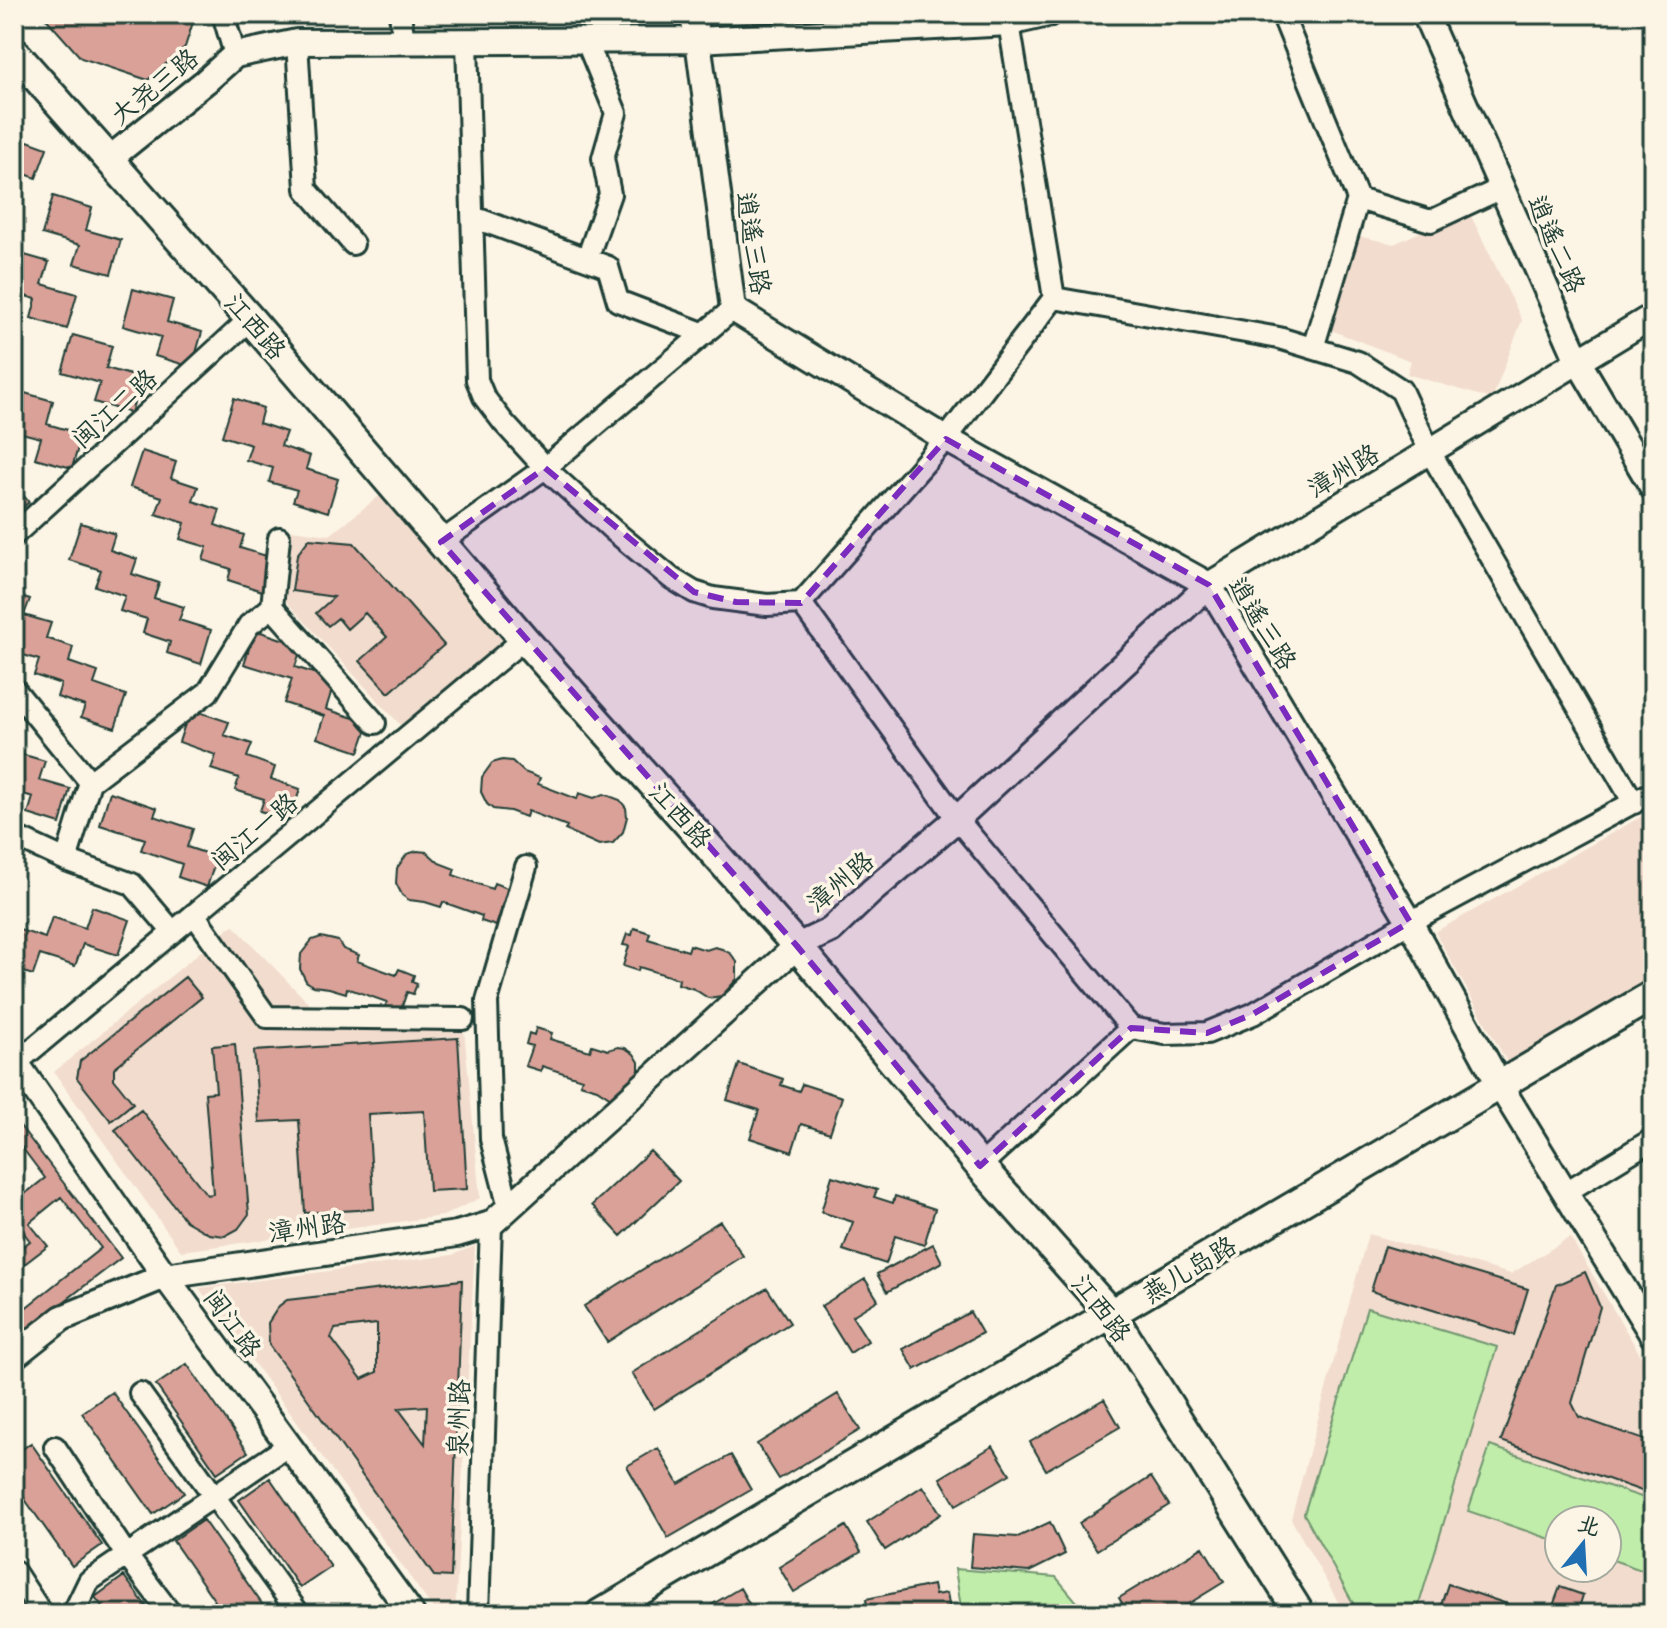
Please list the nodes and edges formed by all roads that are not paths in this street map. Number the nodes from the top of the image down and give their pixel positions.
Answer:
1 (223, 14) edge
2 (400, 14) edge
3 (692, 14) edge
4 (1045, 14) edge
5 (1282, 14) edge
6 (1425, 14) edge
7 (861, 22) edge
8 (1009, 23) junction
9 (586, 40) junction
10 (698, 40) junction
11 (467, 41) junction
12 (297, 42) junction
13 (404, 42) junction
14 (14, 52) edge
15 (235, 55) junction
16 (108, 160) junction
17 (1502, 188) junction
18 (1358, 199) junction
19 (473, 217) junction
20 (353, 244) dead end
21 (587, 259) junction
22 (1054, 298) junction
23 (733, 309) junction
24 (1653, 316) edge
25 (250, 319) junction
26 (705, 334) junction
27 (1313, 348) junction
28 (1578, 361) junction
29 (946, 439) junction
30 (1429, 450) junction
31 (545, 468) junction
32 (1653, 488) edge
33 (14, 535) edge
34 (279, 538) dead end
35 (441, 542) junction
36 (1209, 585) junction
37 (801, 603) junction
38 (272, 607) junction
39 (524, 639) junction
40 (14, 689) edge
41 (375, 723) dead end
42 (90, 782) junction
43 (1653, 792) edge
44 (1634, 803) junction
45 (957, 819) junction
46 (14, 836) edge
47 (66, 860) junction
48 (526, 867) dead end
49 (194, 914) junction
50 (1410, 922) junction
51 (173, 932) junction
52 (797, 946) junction
53 (1653, 995) edge
54 (1653, 1016) edge
55 (463, 1019) dead end
56 (1131, 1028) junction
57 (15, 1061) edge
58 (1504, 1092) junction
59 (1653, 1139) edge
60 (980, 1166) junction
61 (1566, 1192) junction
62 (500, 1216) junction
63 (165, 1276) junction
64 (1117, 1322) junction
65 (1653, 1336) edge
66 (14, 1356) edge
67 (140, 1393) dead end
68 (289, 1445) junction
69 (55, 1447) dead end
70 (215, 1496) junction
71 (127, 1556) junction
72 (14, 1571) edge
73 (42, 1614) edge
74 (73, 1614) edge
75 (171, 1614) edge
76 (299, 1614) edge
77 (412, 1614) edge
78 (478, 1614) edge
79 (600, 1614) edge
80 (635, 1614) edge
81 (1300, 1614) edge

1 - 15 street
2 - 13 street
3 - 10 street, 逍遥三路
4 - 8 street, 大尧三路
5 - 18 street
6 - 17 street, 逍遥二路
7 - 8 street, 大尧三路
7 - 10 street, 大尧三路
8 - 22 street
9 - 10 street, 大尧三路
9 - 11 street, 大尧三路
9 - 21 street
10 - 23 street, 逍遥三路
11 - 13 street, 大尧三路
11 - 19 street
12 - 13 street, 大尧三路
12 - 15 street, 大尧三路
12 - 20 street
14 - 16 main road, 江西路
15 - 16 street, 大尧三路
16 - 25 main road, 江西路
17 - 18 street
17 - 28 street, 逍遥二路
18 - 27 street
19 - 21 street
19 - 31 street
21 - 26 street
22 - 27 street
22 - 29 street
23 - 26 street
23 - 29 street, 逍遥三路
24 - 28 street, 漳州路
25 - 33 street, 闽江二路
25 - 35 main road, 江西路
26 - 31 street
27 - 30 street
28 - 30 street, 漳州路
28 - 32 street, 逍遥二路
29 - 36 street, 逍遥三路
29 - 37 street
30 - 36 street, 漳州路
30 - 44 street
31 - 35 street
31 - 37 street
34 - 38 street
35 - 39 main road, 江西路
36 - 45 street, 漳州路
36 - 50 street, 逍遥三路
37 - 45 street
38 - 41 street
38 - 42 street
39 - 49 street, 闽江一路
39 - 52 main road, 江西路
40 - 42 street
42 - 47 street
43 - 44 street
44 - 50 street
45 - 52 street, 漳州路
45 - 56 street
46 - 47 street
47 - 51 street
48 - 62 street, 泉州路
49 - 51 street, 闽江一路
49 - 55 street
50 - 56 street
50 - 58 street, 逍遥三路
51 - 57 street, 闽江一路
52 - 60 main road, 江西路
52 - 62 street, 漳州路
53 - 58 main road, 燕儿岛路
54 - 58 main road, 燕儿岛路
56 - 60 street
57 - 63 street, 闽江路
58 - 61 street, 逍遥三路
58 - 64 main road, 燕儿岛路
59 - 61 street
60 - 64 main road, 江西路
61 - 65 street, 逍遥三路
62 - 63 street, 漳州路
62 - 78 street, 泉州路
63 - 66 street, 漳州路
63 - 68 street, 闽江路
64 - 79 main road, 燕儿岛路
64 - 80 main road, 燕儿岛路
64 - 81 main road, 江西路
67 - 70 street
68 - 70 street
68 - 77 street, 闽江路
69 - 71 street
70 - 71 street
70 - 76 street
71 - 74 street
71 - 75 street
72 - 73 street

